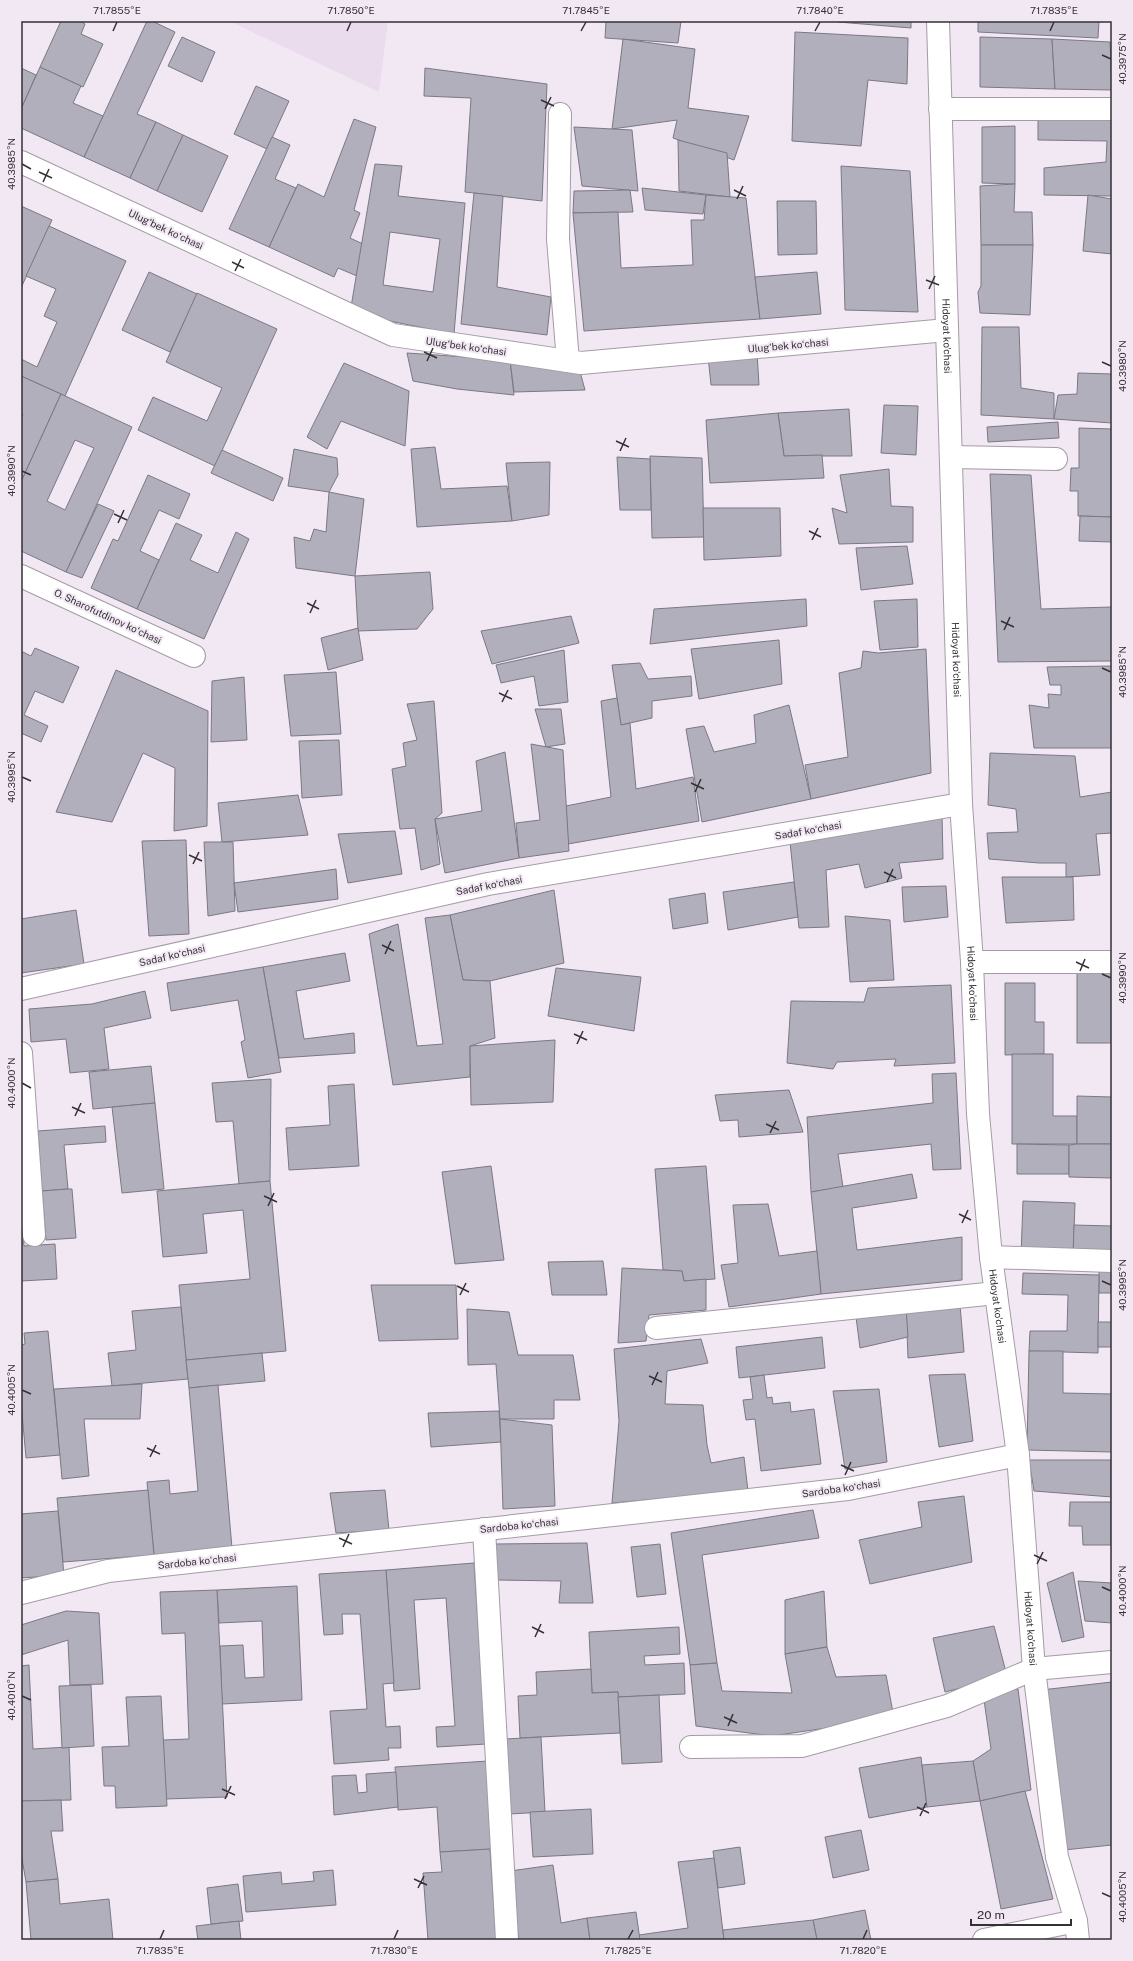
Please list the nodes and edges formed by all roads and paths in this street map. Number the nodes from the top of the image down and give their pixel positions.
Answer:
1 (938, 21) edge
2 (940, 109) junction
3 (1112, 109) edge
4 (560, 114) dead end
5 (21, 162) edge
6 (947, 330) junction
7 (568, 361) junction
8 (952, 458) junction
9 (1056, 459) dead end
10 (21, 576) edge
11 (194, 656) dead end
12 (961, 804) junction
13 (972, 962) junction
14 (1112, 962) edge
15 (21, 989) edge
16 (21, 1054) edge
17 (34, 1235) dead end
18 (991, 1257) junction
19 (1112, 1261) edge
20 (996, 1293) junction
21 (656, 1328) dead end
22 (1018, 1455) junction
23 (484, 1529) junction
24 (21, 1593) edge
25 (1112, 1662) edge
26 (1034, 1669) junction
27 (691, 1747) dead end
28 (1077, 1930) edge
29 (507, 1940) edge
30 (984, 1940) edge

1 - 2 street, Hidoyat ko'chasi
2 - 3 street
2 - 6 street, Hidoyat ko'chasi
4 - 7 street
5 - 7 street, Ulugʻbek koʻchasi
6 - 7 street, Ulugʻbek koʻchasi
6 - 8 street, Hidoyat ko'chasi
8 - 9 street
8 - 12 street, Hidoyat ko'chasi
10 - 11 street, O. Sharofutdinov koʻchasi
12 - 13 street, Hidoyat ko'chasi
12 - 15 street, Sadaf koʻchasi
13 - 14 street
13 - 18 street, Hidoyat ko'chasi
16 - 17 street
18 - 19 street
18 - 20 street, Hidoyat ko'chasi
20 - 21 street
20 - 22 street, Hidoyat ko'chasi
22 - 23 street, Sardoba koʻchasi
22 - 26 street, Hidoyat ko'chasi
23 - 24 street, Sardoba koʻchasi
23 - 29 street
25 - 26 street
26 - 27 street
26 - 28 street, Hidoyat ko'chasi
28 - 30 street

